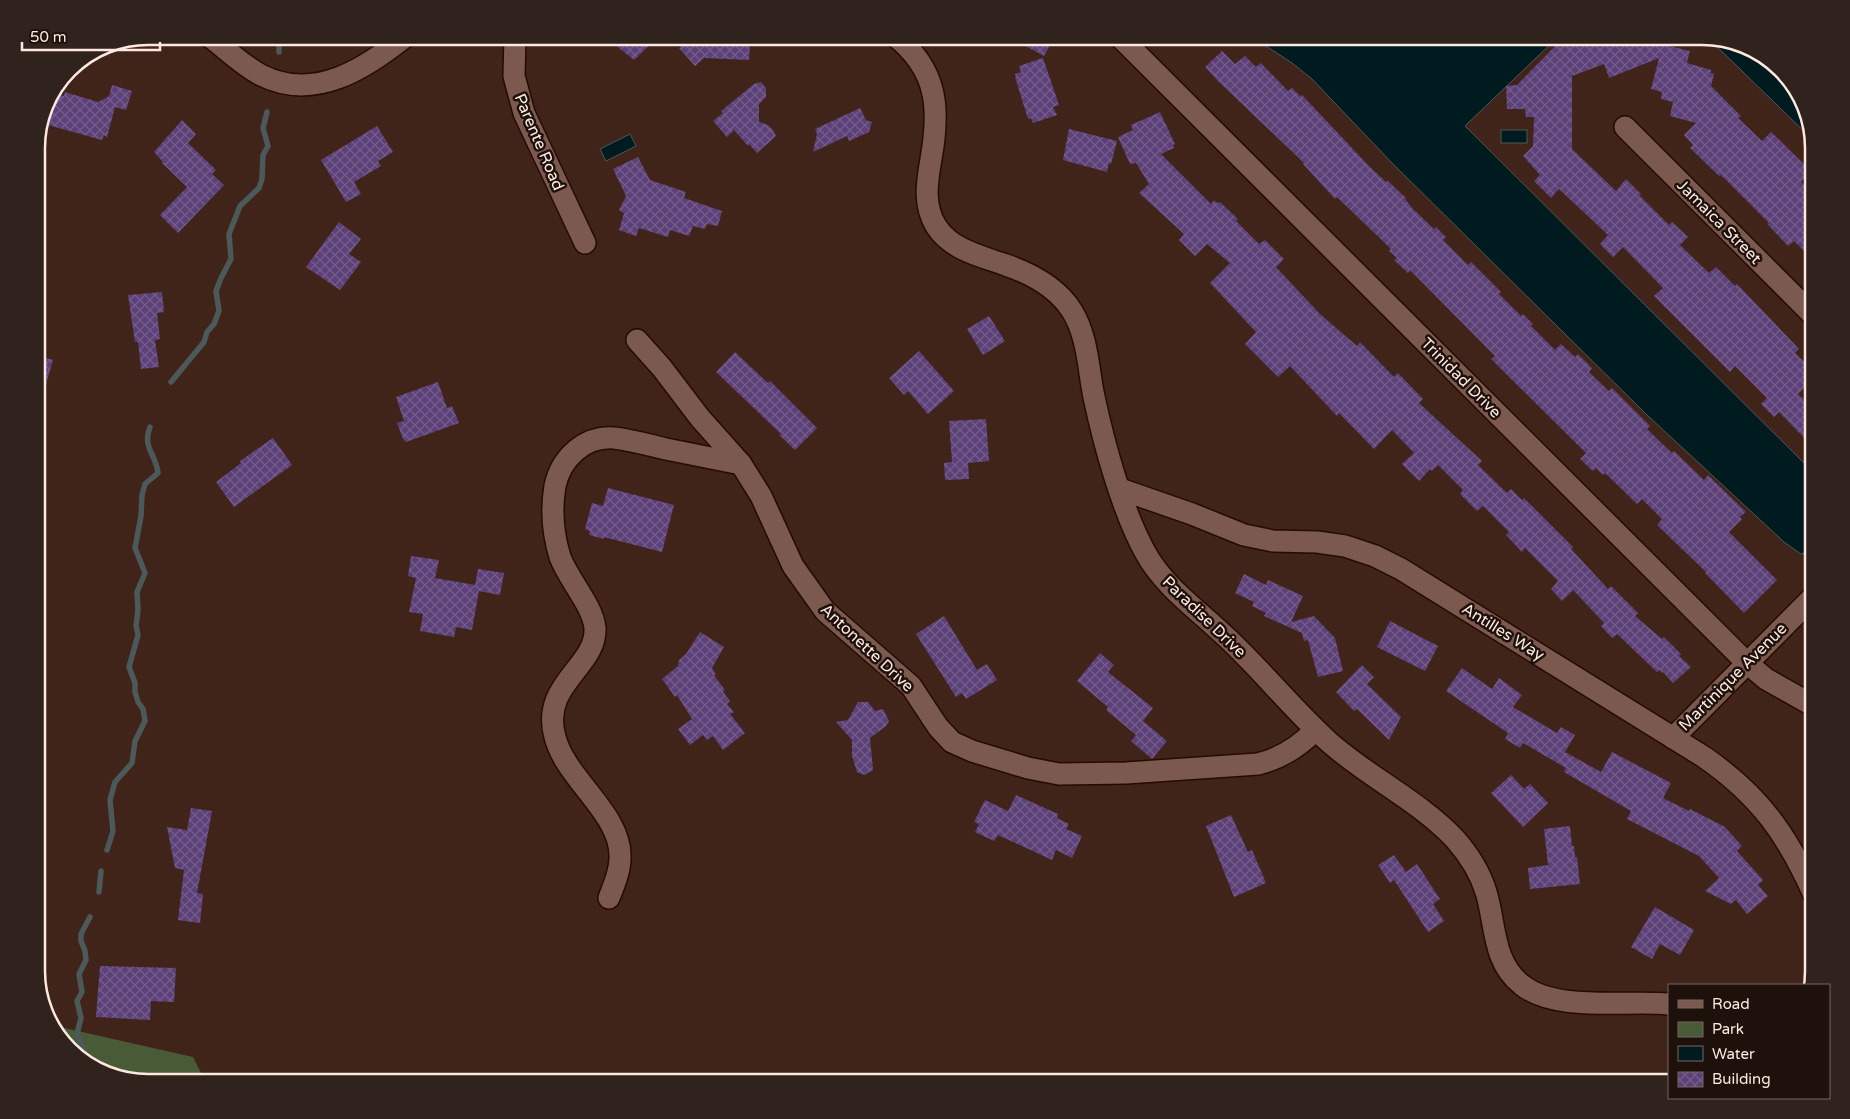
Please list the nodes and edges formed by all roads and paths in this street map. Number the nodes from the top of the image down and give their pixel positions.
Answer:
1 (220, 45) edge
2 (394, 45) edge
3 (515, 45) edge
4 (905, 45) edge
5 (1128, 45) edge
6 (1625, 127) dead end
7 (585, 243) dead end
8 (1805, 307) edge
9 (637, 340) dead end
10 (740, 464) junction
11 (1120, 489) junction
12 (1805, 605) edge
13 (1746, 664) junction
14 (1805, 701) edge
15 (1316, 730) junction
16 (1673, 738) junction
17 (1805, 877) edge
18 (609, 898) dead end
19 (1668, 1004) edge

1 - 2 street
3 - 7 street, Parente Road
4 - 11 street, Paradise Drive
5 - 13 street, Trinidad Drive
6 - 8 street, Jamaica Street
9 - 10 street, Antonette Drive
10 - 15 street, Antonette Drive
10 - 18 street
11 - 15 street, Paradise Drive
11 - 16 street, Antilles Way
12 - 13 street, Martinique Avenue
13 - 14 street, Trinidad Drive
13 - 16 street, Martinique Avenue
15 - 19 street, Paradise Drive
16 - 17 street, Antilles Way

